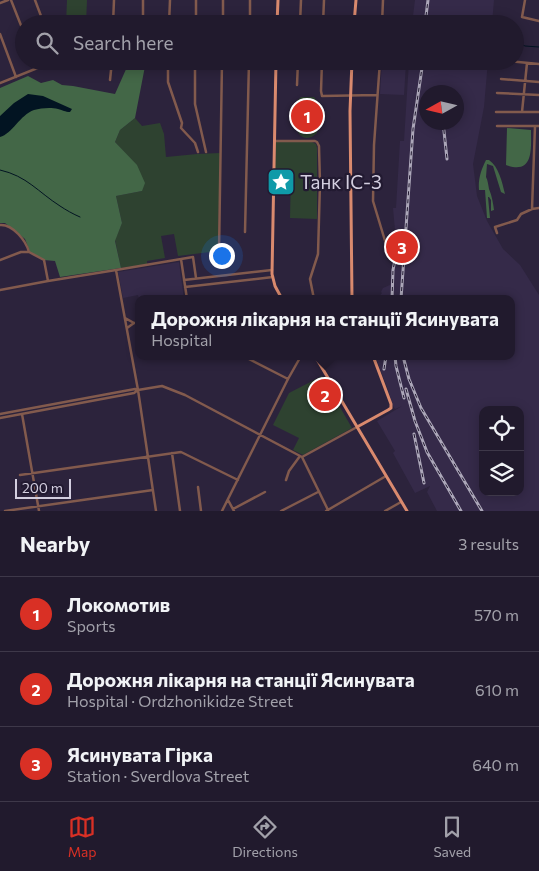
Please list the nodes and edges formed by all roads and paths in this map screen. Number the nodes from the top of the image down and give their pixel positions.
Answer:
1 (10, 0) edge
2 (35, 0) edge
3 (114, 0) edge
4 (143, 0) edge
5 (170, 0) edge
6 (196, 0) edge
7 (223, 0) edge
8 (250, 0) edge
9 (278, 0) edge
10 (301, 0) edge
11 (324, 0) edge
12 (356, 0) edge
13 (383, 0) edge
14 (525, 0) edge
15 (0, 3) edge
16 (16, 15) edge
17 (41, 15) edge
18 (113, 15) edge
19 (143, 15) edge
20 (169, 15) edge
21 (196, 15) edge
22 (223, 15) edge
23 (250, 15) edge
24 (277, 15) edge
25 (300, 15) edge
26 (323, 15) edge
27 (355, 15) edge
28 (382, 15) edge
29 (522, 15) edge
30 (524, 17) edge
31 (539, 21) edge
32 (0, 34) edge
33 (524, 63) edge
34 (527, 63) junction
35 (539, 64) edge
36 (32, 70) edge
37 (111, 70) edge
38 (168, 70) edge
39 (195, 70) edge
40 (222, 70) edge
41 (249, 70) edge
42 (276, 70) edge
43 (298, 70) edge
44 (322, 70) edge
45 (351, 70) edge
46 (379, 70) edge
47 (16, 77) junction
48 (501, 79) dead end
49 (110, 80) dead end
50 (525, 81) junction
51 (539, 82) edge
52 (0, 83) edge
53 (297, 85) dead end
54 (497, 93) dead end
55 (523, 94) junction
56 (377, 95) junction
57 (539, 95) edge
58 (350, 96) junction
59 (496, 112) dead end
60 (522, 112) junction
61 (539, 112) edge
62 (498, 126) dead end
63 (537, 126) edge
64 (275, 141) junction
65 (198, 152) dead end
66 (206, 152) dead end
67 (539, 208) edge
68 (532, 209) junction
69 (0, 225) edge
70 (245, 232) dead end
71 (497, 233) dead end
72 (386, 244) dead end
73 (29, 252) junction
74 (219, 252) dead end
75 (181, 259) junction
76 (0, 260) edge
77 (116, 270) junction
78 (272, 270) junction
79 (273, 277) junction
80 (196, 278) junction
81 (184, 280) junction
82 (48, 281) junction
83 (185, 287) junction
84 (0, 290) edge
85 (186, 295) edge
86 (280, 295) edge
87 (313, 295) edge
88 (352, 295) edge
89 (125, 318) junction
90 (134, 323) joint
91 (126, 328) junction
92 (252, 360) edge
93 (299, 360) edge
94 (317, 360) edge
95 (374, 360) edge
96 (288, 379) junction
97 (138, 390) junction
98 (22, 412) junction
99 (0, 414) edge
100 (0, 418) edge
101 (358, 427) junction
102 (261, 434) junction
103 (172, 453) junction
104 (148, 456) junction
105 (301, 456) junction
106 (33, 473) junction
107 (20, 475) dead end
108 (386, 476) junction
109 (238, 480) junction
110 (286, 480) dead end
111 (198, 488) dead end
112 (153, 490) junction
113 (265, 492) dead end
114 (318, 492) junction
115 (228, 500) junction
116 (401, 502) junction
117 (38, 507) junction
118 (234, 510) edge
119 (5, 511) edge
120 (39, 511) edge
121 (156, 511) edge
122 (180, 511) edge
123 (201, 511) edge
124 (222, 511) edge
125 (281, 511) edge
126 (328, 511) edge
127 (385, 511) edge
128 (407, 511) edge

1 - 15 street
1 - 16 street
2 - 17 street
3 - 18 street
4 - 19 street
5 - 20 street
6 - 21 street
7 - 22 street
8 - 23 street
9 - 24 main road
10 - 25 street
11 - 26 street
12 - 27 main road
13 - 28 street
14 - 29 street
30 - 31 street
32 - 47 street
33 - 34 street
34 - 35 street
34 - 50 street
36 - 47 street
37 - 49 street
38 - 65 street
39 - 66 street
40 - 74 street
41 - 70 street
42 - 64 main road
43 - 53 street
44 - 58 street
45 - 58 main road
46 - 56 street
47 - 52 street
48 - 50 street
50 - 51 street
50 - 55 street
54 - 55 street
55 - 57 street
55 - 60 street
56 - 58 street
56 - 72 street
58 - 88 main road
59 - 60 street
60 - 61 street
62 - 63 street
63 - 68 street
64 - 78 main road
64 - 87 street
67 - 68 street
68 - 71 street
69 - 73 street
73 - 76 street
73 - 82 street
75 - 77 street
75 - 80 street
75 - 81 street
77 - 82 street
77 - 89 street
78 - 79 main road
78 - 80 street
79 - 83 street
79 - 86 main road
80 - 81 street
81 - 83 street
82 - 84 street
83 - 85 street
89 - 90 street
89 - 91 street
90 - 91 street
91 - 97 street
92 - 96 street
93 - 96 street
94 - 101 main road
95 - 101 main road
96 - 102 street
97 - 98 street
97 - 102 street
97 - 104 street
98 - 99 street
98 - 100 street
98 - 106 street
101 - 105 street
101 - 108 main road
102 - 105 street
102 - 109 street
103 - 104 street
103 - 109 street
103 - 122 street
104 - 106 street
104 - 112 street
105 - 110 street
105 - 114 street
106 - 107 street
106 - 117 street
108 - 116 main road
108 - 126 street
109 - 115 street
111 - 123 street
112 - 117 street
112 - 121 street
113 - 118 street
114 - 125 street
114 - 126 street
115 - 118 street
115 - 124 street
116 - 127 street
116 - 128 main road
117 - 119 street
117 - 120 street

